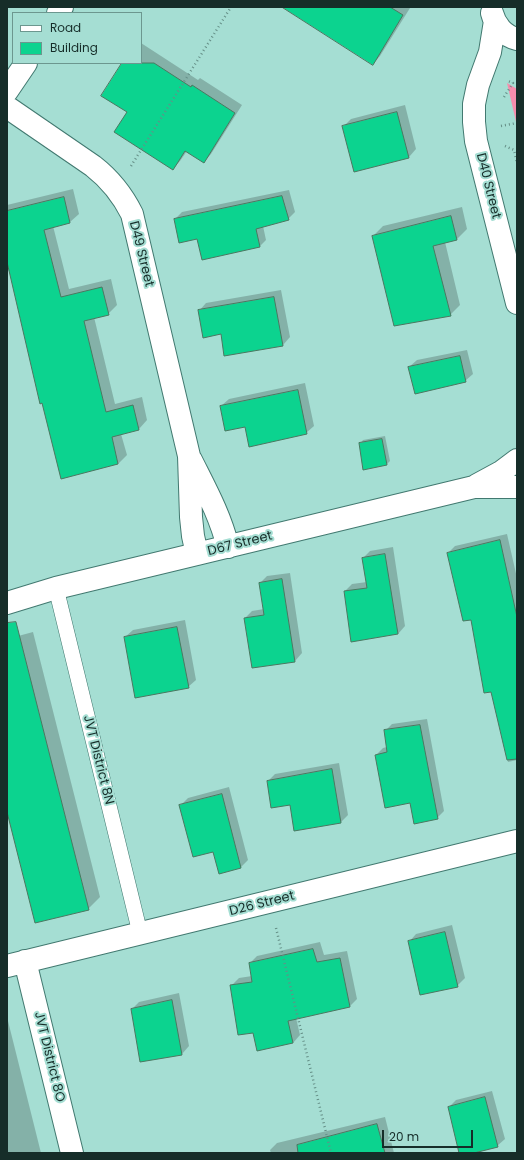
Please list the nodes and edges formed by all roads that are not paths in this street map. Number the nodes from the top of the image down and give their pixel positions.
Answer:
1 (492, 11) edge
2 (517, 40) edge
3 (517, 43) edge
4 (25, 64) edge
5 (485, 68) junction
6 (7, 91) edge
7 (7, 107) edge
8 (517, 303) edge
9 (189, 456) junction
10 (517, 460) edge
11 (474, 487) junction
12 (517, 487) edge
13 (228, 547) junction
14 (197, 554) junction
15 (56, 588) junction
16 (7, 604) edge
17 (517, 841) edge
18 (140, 933) junction
19 (16, 963) edge
20 (72, 1153) edge

1 - 2 street
1 - 5 street, D40 Street
3 - 5 street, D40 Street
4 - 6 street
5 - 8 street, D40 Street
7 - 9 street, D49 Street
9 - 13 street, D49 Street
9 - 14 street, D49 Street
10 - 11 street, D67 Street
11 - 12 street, D67 Street
11 - 13 street, D67 Street
13 - 14 street, D67 Street
14 - 15 street, D67 Street
15 - 16 street, D67 Street
15 - 18 lane, JVT District 8N
17 - 18 street, D26 Street
18 - 19 street, D26 Street
19 - 20 street, JVT District 8O

